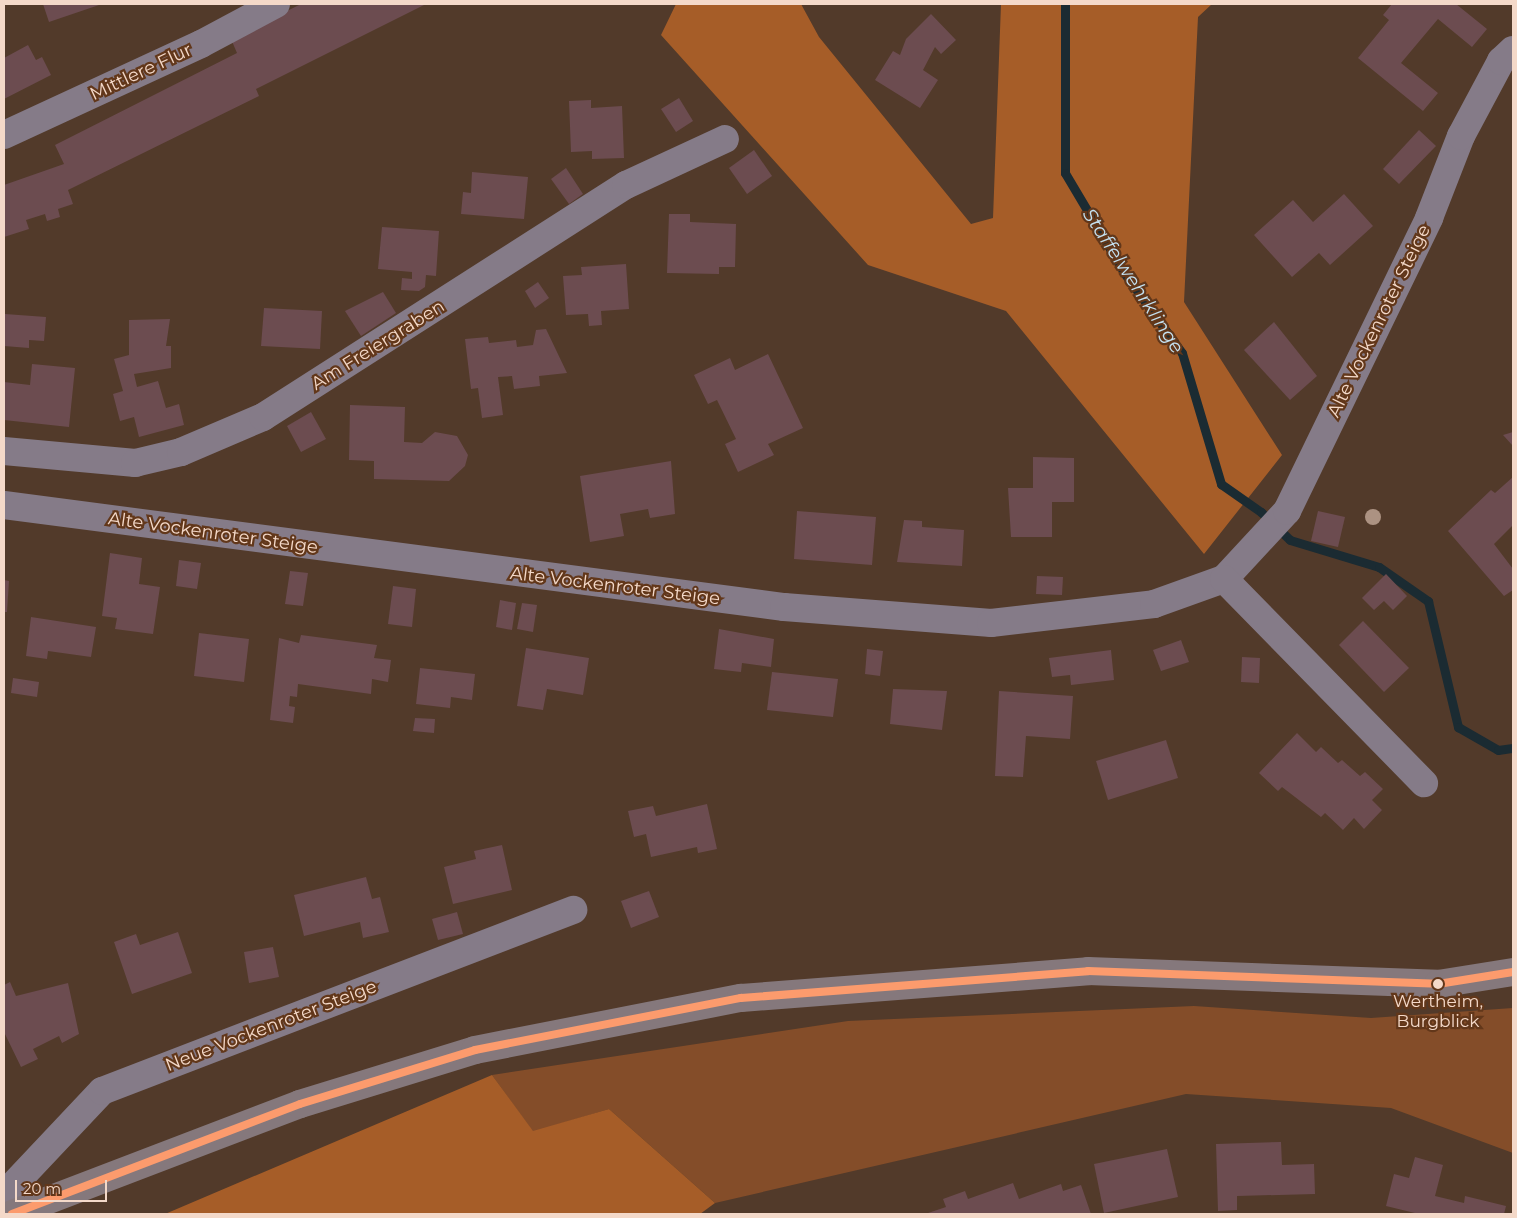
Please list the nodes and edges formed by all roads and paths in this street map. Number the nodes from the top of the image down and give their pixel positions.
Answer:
1 (276, 4) edge
2 (1513, 50) edge
3 (4, 135) edge
4 (725, 139) dead end
5 (4, 451) edge
6 (4, 505) edge
7 (1224, 579) junction
8 (1424, 783) dead end
9 (573, 910) dead end
10 (1513, 972) edge
11 (4, 1196) edge
12 (12, 1214) edge

1 - 3 street, Mittlere Flur
2 - 7 street, Alte Vockenroter Steige
4 - 5 street, Am Freiergraben
6 - 7 street, Alte Vockenroter Steige
7 - 8 street
9 - 11 street, Neue Vockenroter Steige
10 - 12 main road

